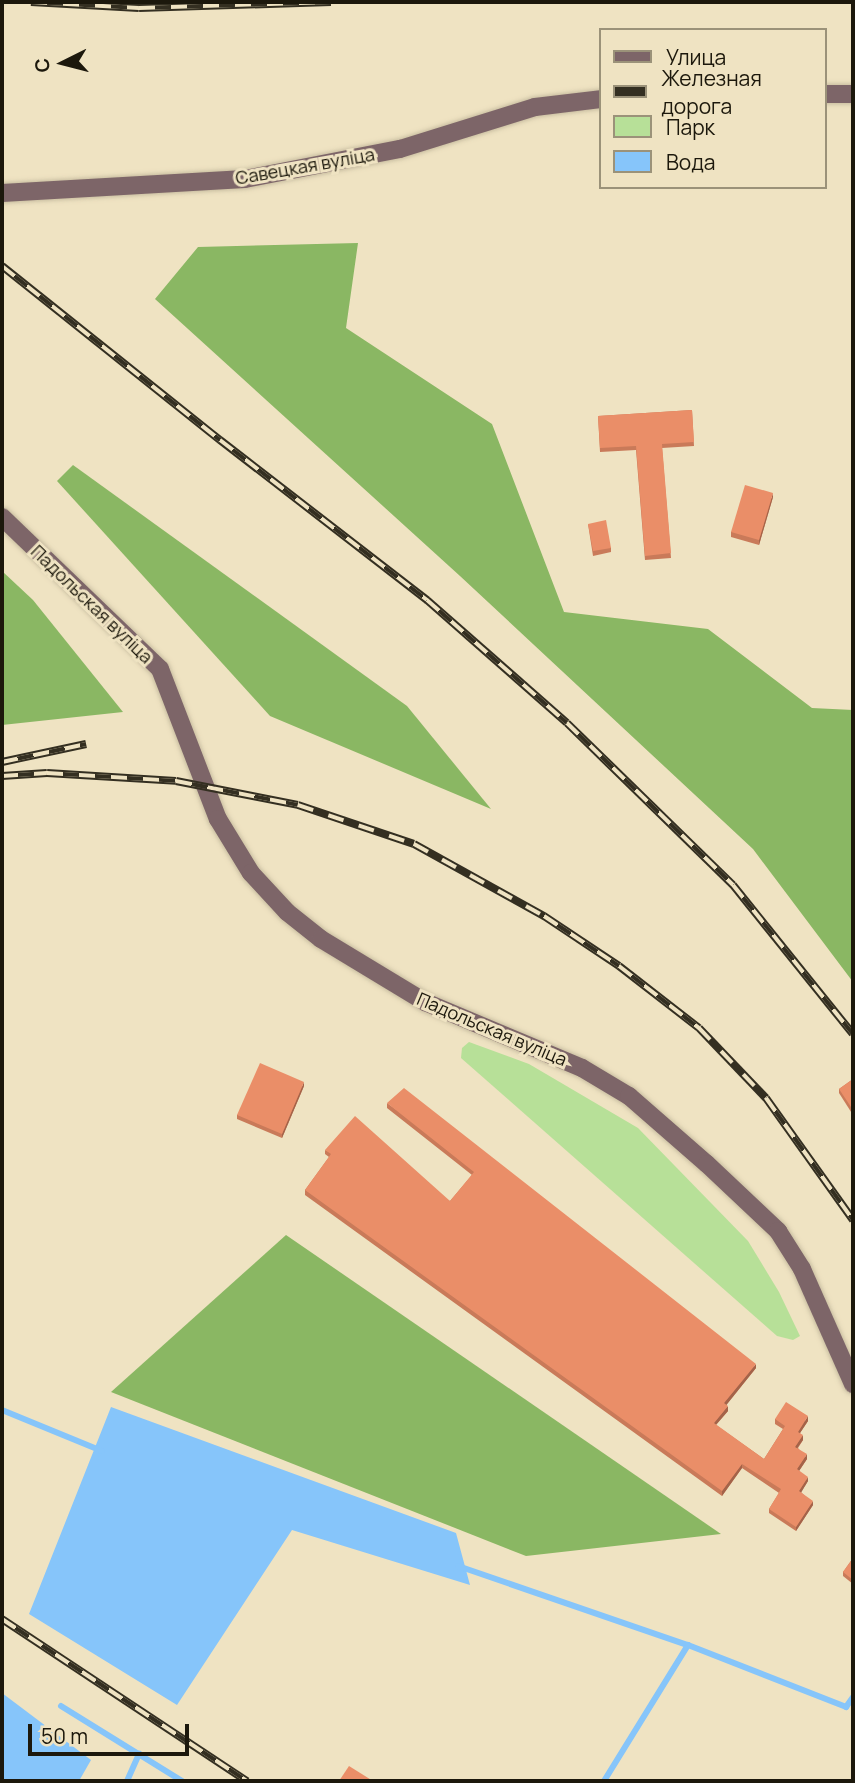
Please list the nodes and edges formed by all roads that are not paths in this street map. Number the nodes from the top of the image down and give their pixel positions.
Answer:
1 (827, 94) edge
2 (853, 94) edge
3 (600, 100) edge
4 (2, 193) edge
5 (2, 517) edge
6 (853, 1384) edge

1 - 2 main road
3 - 4 main road, Савецкая вуліца
5 - 6 main road, Падольская вуліца

